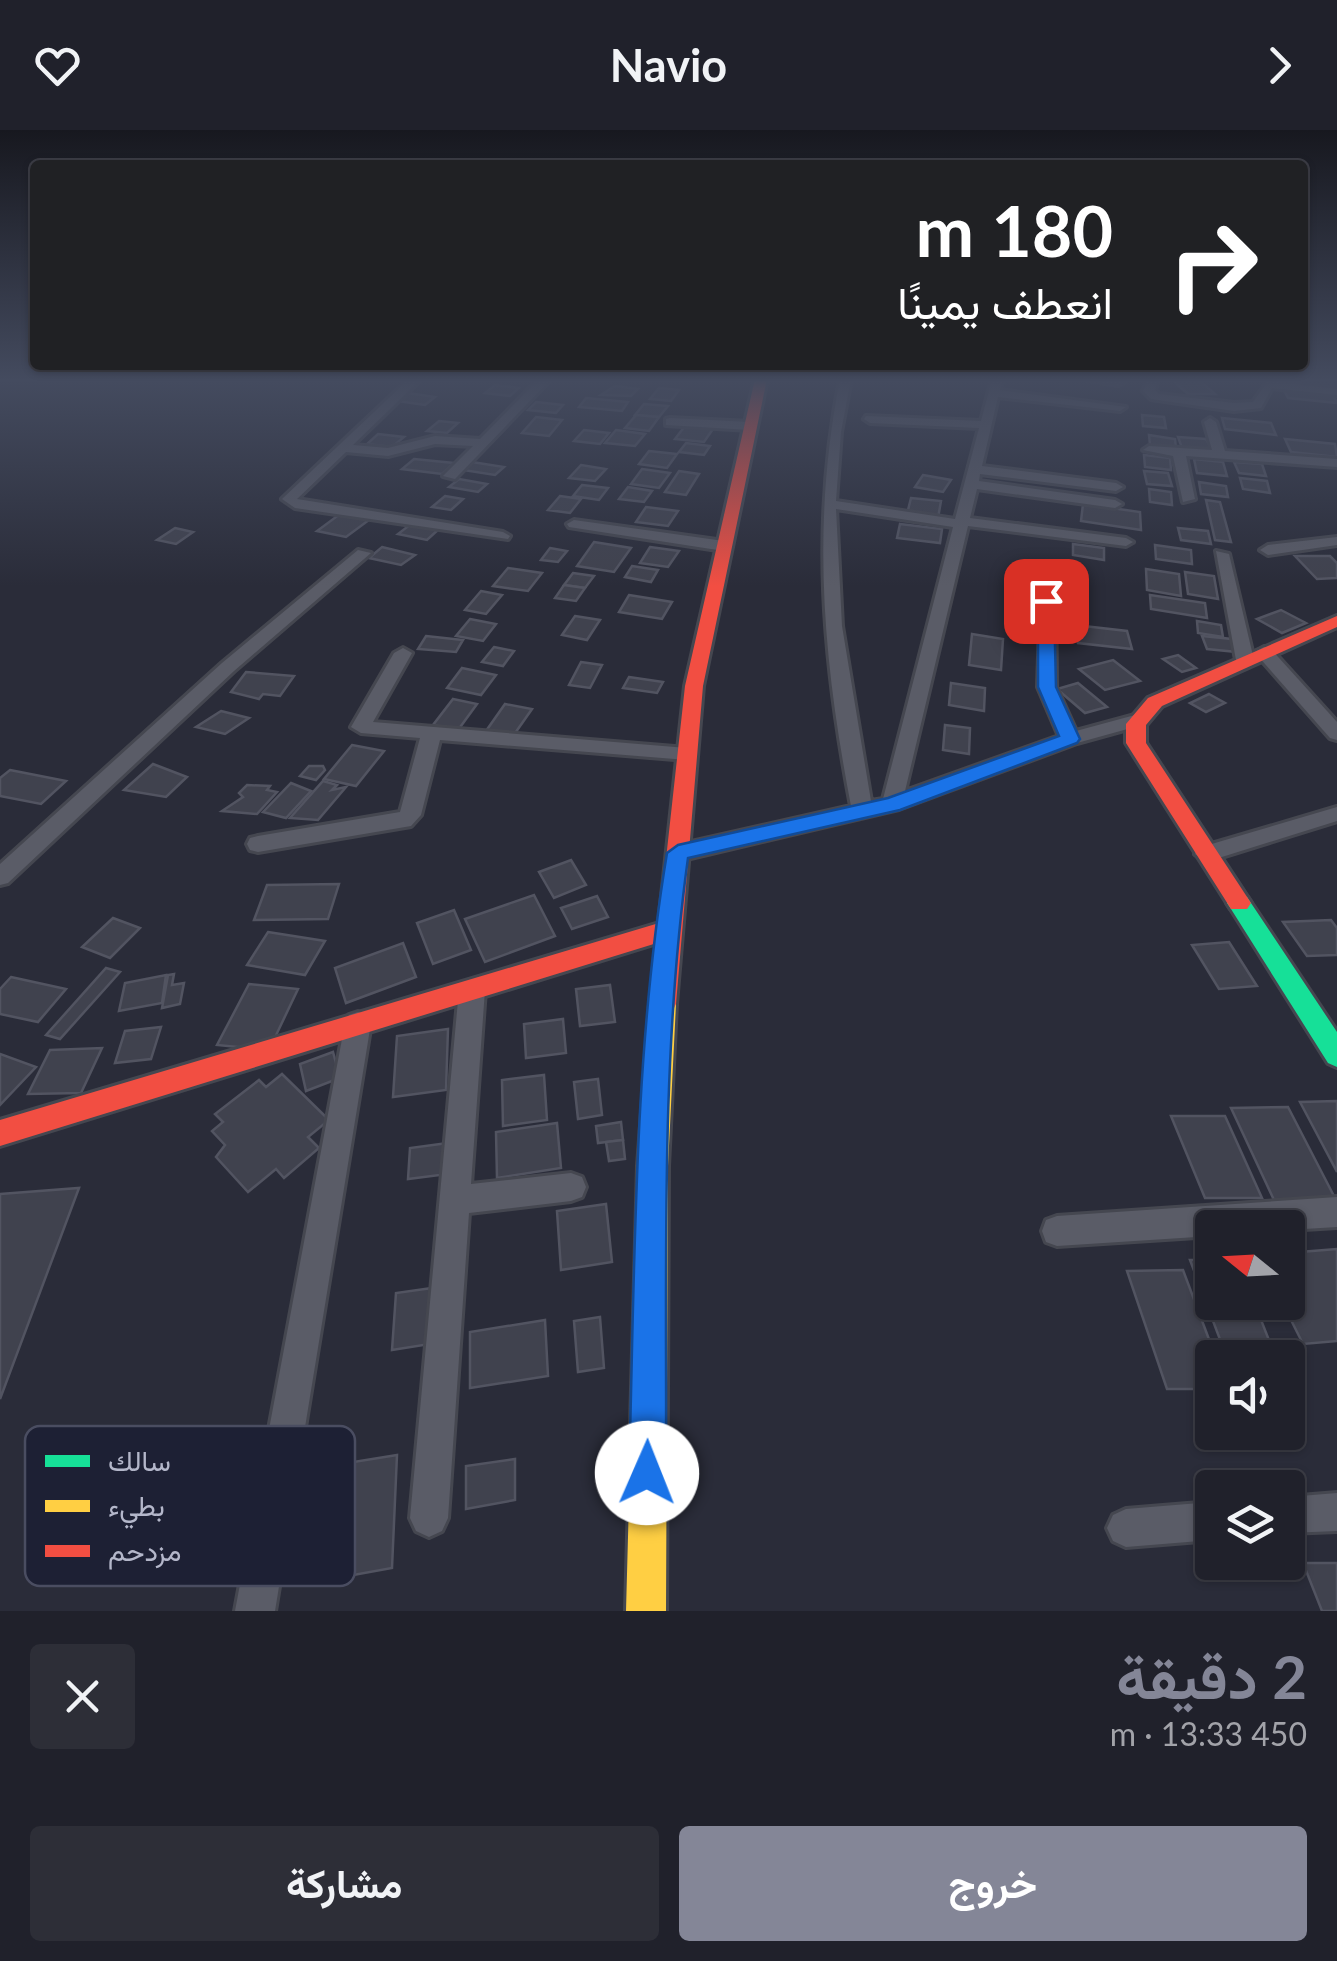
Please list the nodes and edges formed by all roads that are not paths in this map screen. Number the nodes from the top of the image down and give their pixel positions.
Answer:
1 (343, 448) edge
2 (344, 448) edge
3 (403, 448) edge
4 (480, 448) edge
5 (745, 448) edge
6 (834, 448) edge
7 (981, 448) edge
8 (1218, 448) edge
9 (1149, 450) dead end
10 (1179, 452) junction
11 (1220, 455) junction
12 (1337, 463) edge
13 (450, 476) dead end
14 (974, 476) junction
15 (1116, 487) dead end
16 (1188, 500) dead end
17 (831, 504) junction
18 (1115, 504) dead end
19 (962, 523) junction
20 (574, 524) dead end
21 (503, 536) dead end
22 (1337, 541) edge
23 (1126, 542) dead end
24 (724, 546) junction
25 (1268, 550) dead end
26 (363, 553) dead end
27 (1221, 554) dead end
28 (1047, 566) dead end
29 (1337, 621) edge
30 (403, 653) dead end
31 (1254, 656) junction
32 (1135, 720) junction
33 (430, 734) junction
34 (1337, 734) edge
35 (1070, 739) junction
36 (687, 754) junction
37 (892, 804) junction
38 (863, 811) junction
39 (1337, 814) edge
40 (258, 844) dead end
41 (678, 853) junction
42 (1206, 854) junction
43 (0, 877) edge
44 (668, 930) junction
45 (472, 990) junction
46 (358, 1023) junction
47 (1337, 1055) edge
48 (0, 1134) edge
49 (572, 1188) dead end
50 (455, 1200) junction
51 (1337, 1212) edge
52 (1057, 1231) dead end
53 (288, 1426) edge
54 (1337, 1512) edge
55 (1305, 1515) edge
56 (429, 1518) dead end
57 (1195, 1522) edge
58 (1126, 1528) dead end
59 (260, 1586) edge
60 (256, 1611) edge
61 (646, 1611) edge

1 - 21 street
2 - 3 street
4 - 13 street
5 - 24 street
6 - 17 street
7 - 14 street
8 - 11 street
9 - 10 street
10 - 11 street
10 - 16 street
11 - 12 street
14 - 15 street
14 - 18 street
14 - 19 street
17 - 19 street
17 - 38 street
19 - 23 street
19 - 37 street
20 - 24 street
22 - 25 street
24 - 36 street
26 - 43 street
27 - 31 street
28 - 35 street
29 - 31 street
30 - 33 street
31 - 32 street
31 - 34 street
32 - 35 street
32 - 42 street
33 - 36 street
33 - 40 street
35 - 37 street
36 - 41 street
37 - 38 street
38 - 41 street
39 - 42 street
41 - 44 street
42 - 47 street
44 - 45 street
44 - 61 street
45 - 46 street
45 - 50 street
46 - 48 street
46 - 53 street
49 - 50 street
50 - 56 street
51 - 52 street
54 - 55 street
57 - 58 street
59 - 60 street

